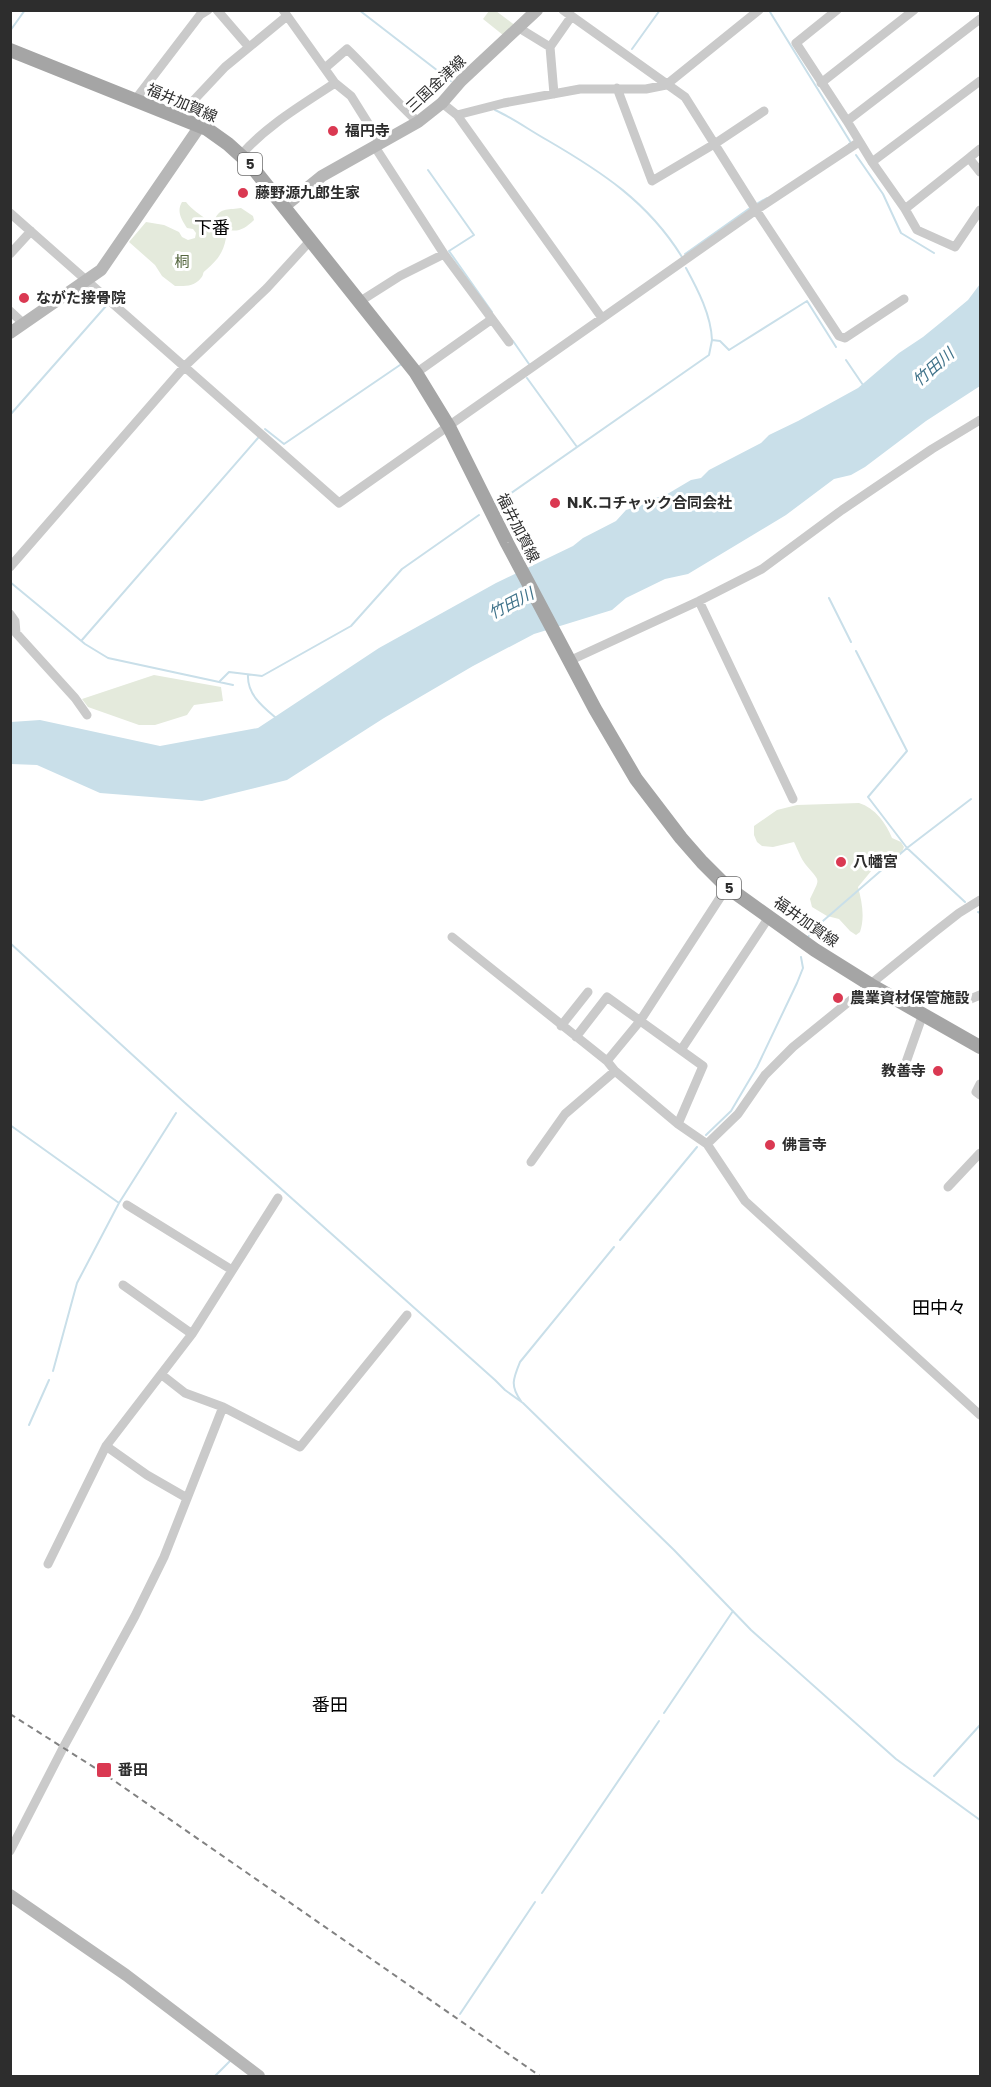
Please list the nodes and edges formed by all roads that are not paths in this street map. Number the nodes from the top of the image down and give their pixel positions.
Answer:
1 (208, 10) edge
2 (218, 10) edge
3 (537, 10) edge
4 (759, 10) edge
5 (837, 10) edge
6 (914, 10) edge
7 (285, 13) edge
8 (567, 14) edge
9 (981, 19) edge
10 (519, 28) junction
11 (248, 46) junction
12 (550, 47) junction
13 (10, 50) edge
14 (325, 68) junction
15 (821, 82) junction
16 (980, 82) edge
17 (335, 83) junction
18 (666, 85) junction
19 (617, 88) junction
20 (554, 94) junction
21 (135, 100) junction
22 (442, 103) junction
23 (764, 111) dead end
24 (457, 115) junction
25 (178, 117) junction
26 (848, 121) junction
27 (418, 122) junction
28 (200, 126) junction
29 (859, 142) junction
30 (716, 143) junction
31 (378, 145) junction
32 (981, 149) edge
33 (241, 155) junction
34 (969, 158) junction
35 (872, 162) junction
36 (981, 172) edge
37 (285, 206) junction
38 (905, 209) junction
39 (756, 210) junction
40 (981, 210) edge
41 (10, 213) edge
42 (31, 231) junction
43 (310, 241) junction
44 (10, 254) edge
45 (444, 254) junction
46 (89, 280) junction
47 (904, 300) dead end
48 (359, 302) junction
49 (10, 312) edge
50 (602, 318) junction
51 (492, 319) junction
52 (24, 324) junction
53 (10, 333) edge
54 (509, 342) dead end
55 (185, 366) junction
56 (416, 373) junction
57 (981, 420) edge
58 (448, 427) junction
59 (10, 567) edge
60 (699, 601) junction
61 (10, 614) edge
62 (569, 661) junction
63 (87, 715) dead end
64 (793, 799) dead end
65 (728, 887) junction
66 (981, 900) edge
67 (770, 916) junction
68 (452, 937) dead end
69 (871, 985) junction
70 (588, 992) dead end
71 (981, 995) edge
72 (968, 1000) dead end
73 (923, 1014) junction
74 (640, 1021) junction
75 (561, 1026) junction
76 (576, 1037) junction
77 (981, 1047) edge
78 (681, 1050) junction
79 (607, 1061) junction
80 (904, 1068) dead end
81 (615, 1071) junction
82 (981, 1084) edge
83 (981, 1095) edge
84 (678, 1124) junction
85 (707, 1144) junction
86 (981, 1153) edge
87 (531, 1162) dead end
88 (948, 1187) dead end
89 (278, 1198) dead end
90 (127, 1205) dead end
91 (232, 1270) junction
92 (123, 1285) dead end
93 (407, 1315) dead end
94 (192, 1334) junction
95 (162, 1375) junction
96 (223, 1407) junction
97 (981, 1414) edge
98 (106, 1446) junction
99 (187, 1498) junction
100 (48, 1564) dead end
101 (10, 1851) edge
102 (10, 1895) edge
103 (259, 2076) edge

1 - 21 street
2 - 11 street
3 - 10 main road, 三国金津線
4 - 18 street
5 - 15 street
6 - 15 street
7 - 11 street
7 - 14 street
8 - 12 street
8 - 18 street
9 - 26 street
10 - 12 street
10 - 22 main road, 三国金津線
11 - 25 street
12 - 20 street
13 - 21 main road, 福井加賀線 / 5
14 - 17 street
14 - 27 street
15 - 26 street
16 - 35 street
17 - 31 street
17 - 33 street
18 - 19 street
18 - 30 street
19 - 20 street
19 - 30 street
20 - 24 street
21 - 25 main road, 福井加賀線 / 5
22 - 24 street
22 - 27 main road, 三国金津線
23 - 30 street
24 - 50 street
25 - 28 main road, 福井加賀線 / 5
26 - 29 street
27 - 31 main road, 三国金津線
28 - 33 main road, 福井加賀線 / 5
28 - 46 main road
29 - 35 street
29 - 39 street
30 - 39 street
31 - 37 main road, 三国金津線
31 - 45 street
32 - 34 street
33 - 37 main road, 福井加賀線 / 5
34 - 36 street
34 - 38 street
35 - 38 street
37 - 43 main road, 福井加賀線 / 5
38 - 40 street
39 - 47 street
39 - 50 street
41 - 42 street
42 - 44 street
42 - 46 street
43 - 48 main road, 福井加賀線 / 5
43 - 55 street
45 - 48 street
45 - 51 street
46 - 52 main road
46 - 55 street
48 - 56 main road, 福井加賀線 / 5
49 - 52 street
50 - 58 street
51 - 54 street
51 - 56 street
52 - 53 main road
55 - 58 street
55 - 59 street
56 - 58 main road, 福井加賀線 / 5
57 - 60 street
58 - 62 main road, 福井加賀線 / 5
60 - 62 street
60 - 64 street
61 - 63 street
62 - 65 main road, 福井加賀線 / 5
65 - 67 main road, 福井加賀線 / 5
65 - 74 street
66 - 69 street
67 - 69 main road, 福井加賀線 / 5
67 - 78 street
68 - 75 street
69 - 73 main road, 福井加賀線 / 5
69 - 85 street
70 - 75 street
71 - 72 street
73 - 77 main road, 福井加賀線 / 5
73 - 80 street
74 - 76 street
74 - 78 street
74 - 79 street
75 - 76 street
76 - 79 street
78 - 84 street
79 - 81 street
81 - 84 street
81 - 87 street
82 - 83 street
84 - 85 street
85 - 97 street
86 - 88 street
89 - 91 street
90 - 91 street
91 - 94 street
92 - 94 street
93 - 96 street
94 - 95 street
95 - 96 street
95 - 98 street
96 - 99 street
98 - 99 street
98 - 100 street
99 - 101 street
102 - 103 main road

